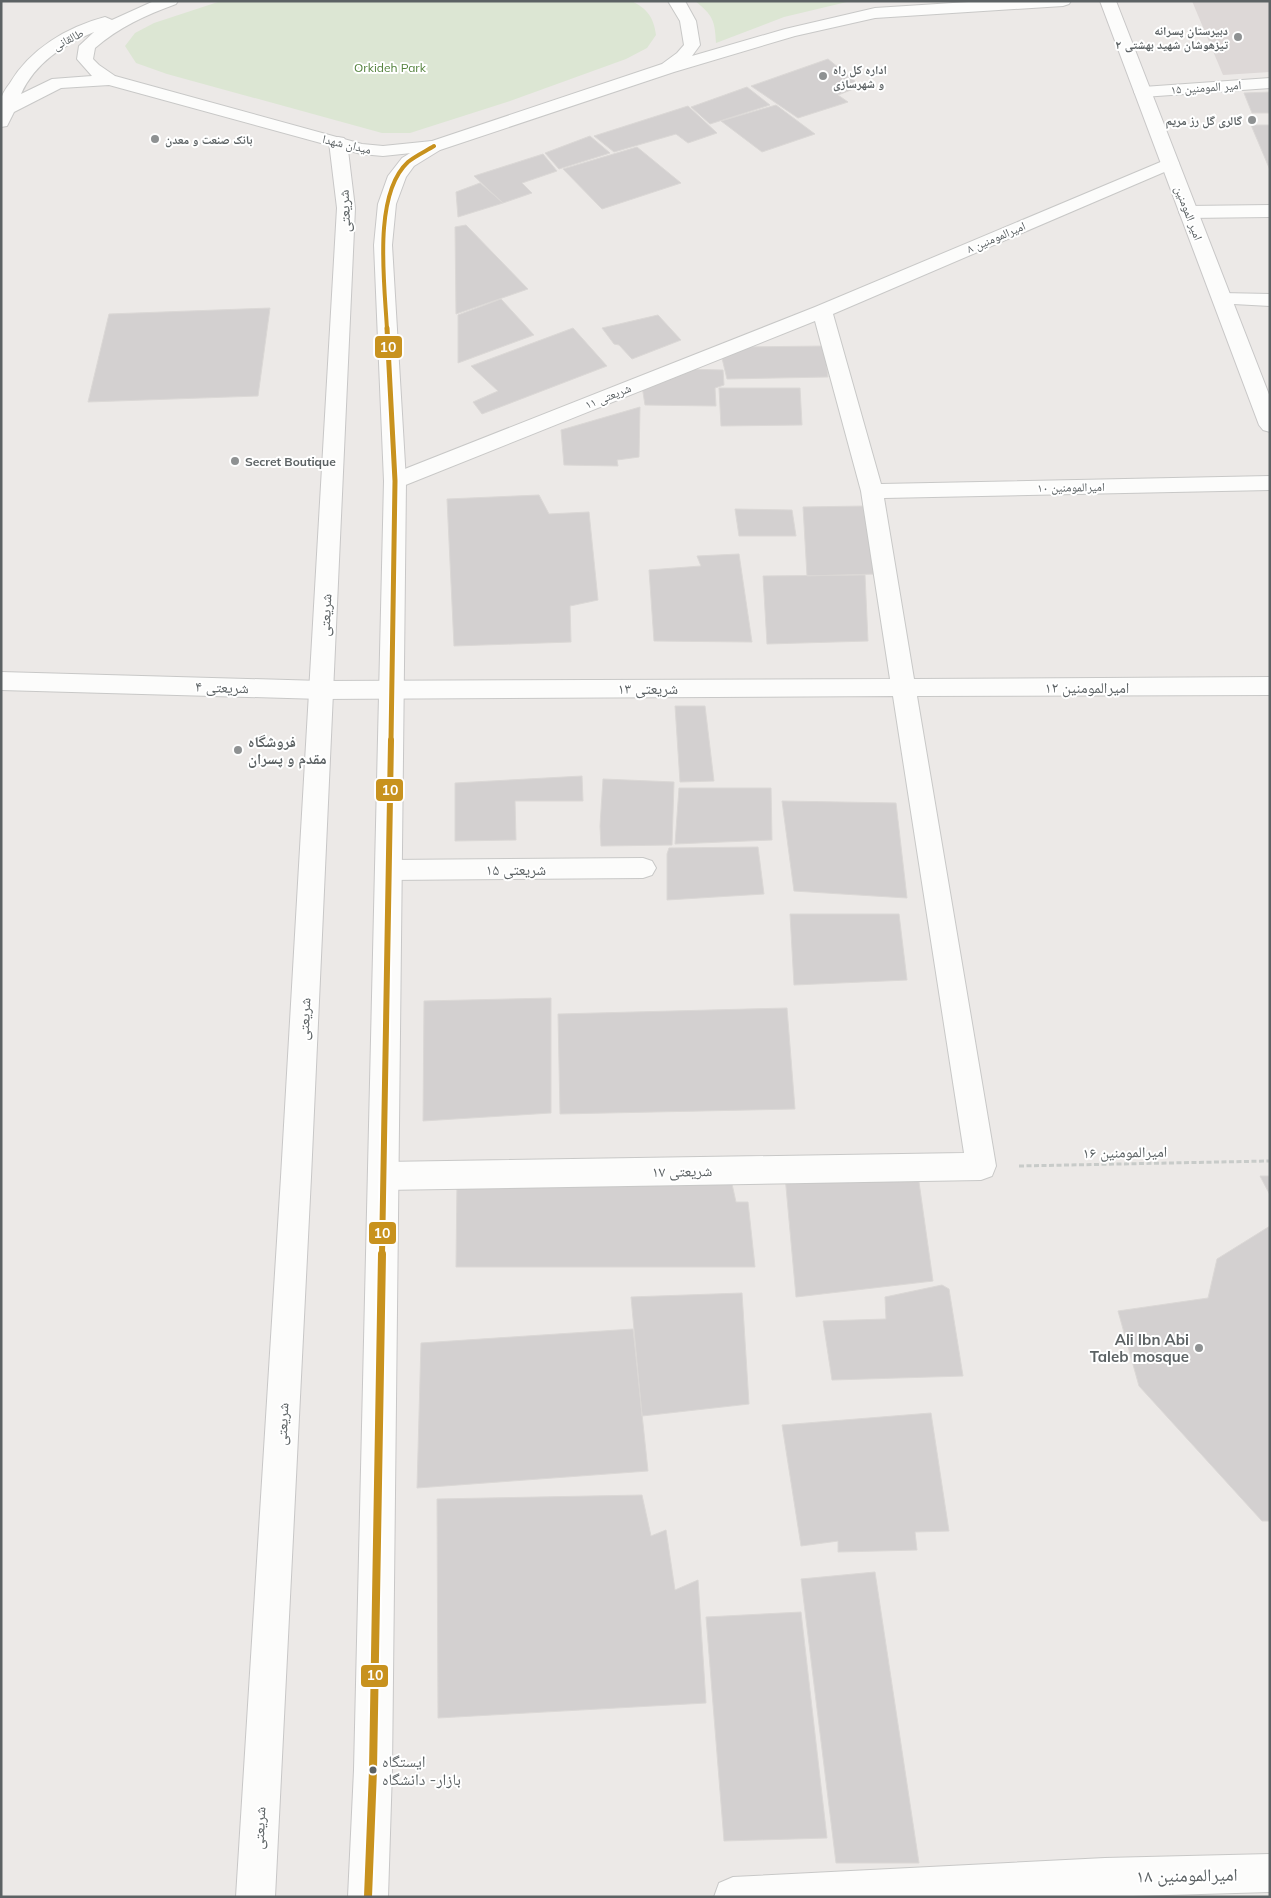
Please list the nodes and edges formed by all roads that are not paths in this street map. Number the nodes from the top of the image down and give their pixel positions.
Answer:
1 (170, 1) edge
2 (676, 1) edge
3 (1063, 1) edge
4 (1108, 1) edge
5 (143, 11) junction
6 (668, 68) junction
7 (109, 80) junction
8 (1270, 83) edge
9 (1143, 92) junction
10 (4, 115) edge
11 (338, 142) junction
12 (434, 146) junction
13 (1170, 163) junction
14 (366, 206) junction
15 (1270, 211) edge
16 (1188, 212) junction
17 (1222, 299) junction
18 (1270, 300) edge
19 (822, 311) junction
20 (1270, 425) edge
21 (395, 481) junction
22 (1270, 483) edge
23 (872, 491) junction
24 (1, 681) edge
25 (1270, 686) edge
26 (904, 687) junction
27 (392, 688) junction
28 (321, 690) junction
29 (643, 868) dead end
30 (388, 870) junction
31 (383, 1176) junction
32 (1270, 1873) edge
33 (255, 1897) edge
34 (368, 1897) edge
35 (733, 1897) edge

1 - 5 street, میدان شهدا
2 - 6 street, میدان شهدا
3 - 6 street
4 - 9 street, امیر المومنین
5 - 7 street, میدان شهدا
5 - 10 street, طالقانی
6 - 12 street, میدان شهدا
7 - 10 street
7 - 11 street, میدان شهدا
8 - 9 street, امیر المومنین ۱۵
9 - 13 street, امیر المومنین
11 - 12 street, میدان شهدا
11 - 14 street, شریعتی
12 - 14 street, شریعتی
13 - 16 street, امیر المومنین
13 - 19 street, امیرالمومنین ۸
14 - 21 street, شریعتی
14 - 28 street, شریعتی
15 - 16 street
16 - 17 street, امیر المومنین
17 - 18 street
17 - 20 street, امیر المومنین
19 - 21 street, شریعتی ۱۱
19 - 23 street
21 - 27 street, شریعتی
22 - 23 street, امیرالمومنین ۱۰
23 - 26 street
24 - 28 street, شریعتی ۴
25 - 26 street, امیرالمومنین ۱۲
26 - 27 street, شریعتی ۱۳
26 - 31 street, شریعتی ۱۷
27 - 28 street, شریعتی ۴
27 - 30 street, شریعتی
28 - 33 street, شریعتی
29 - 30 street, شریعتی ۱۵
30 - 31 street, شریعتی
31 - 34 street, شریعتی
32 - 35 street, امیرالمومنین ۱۸

